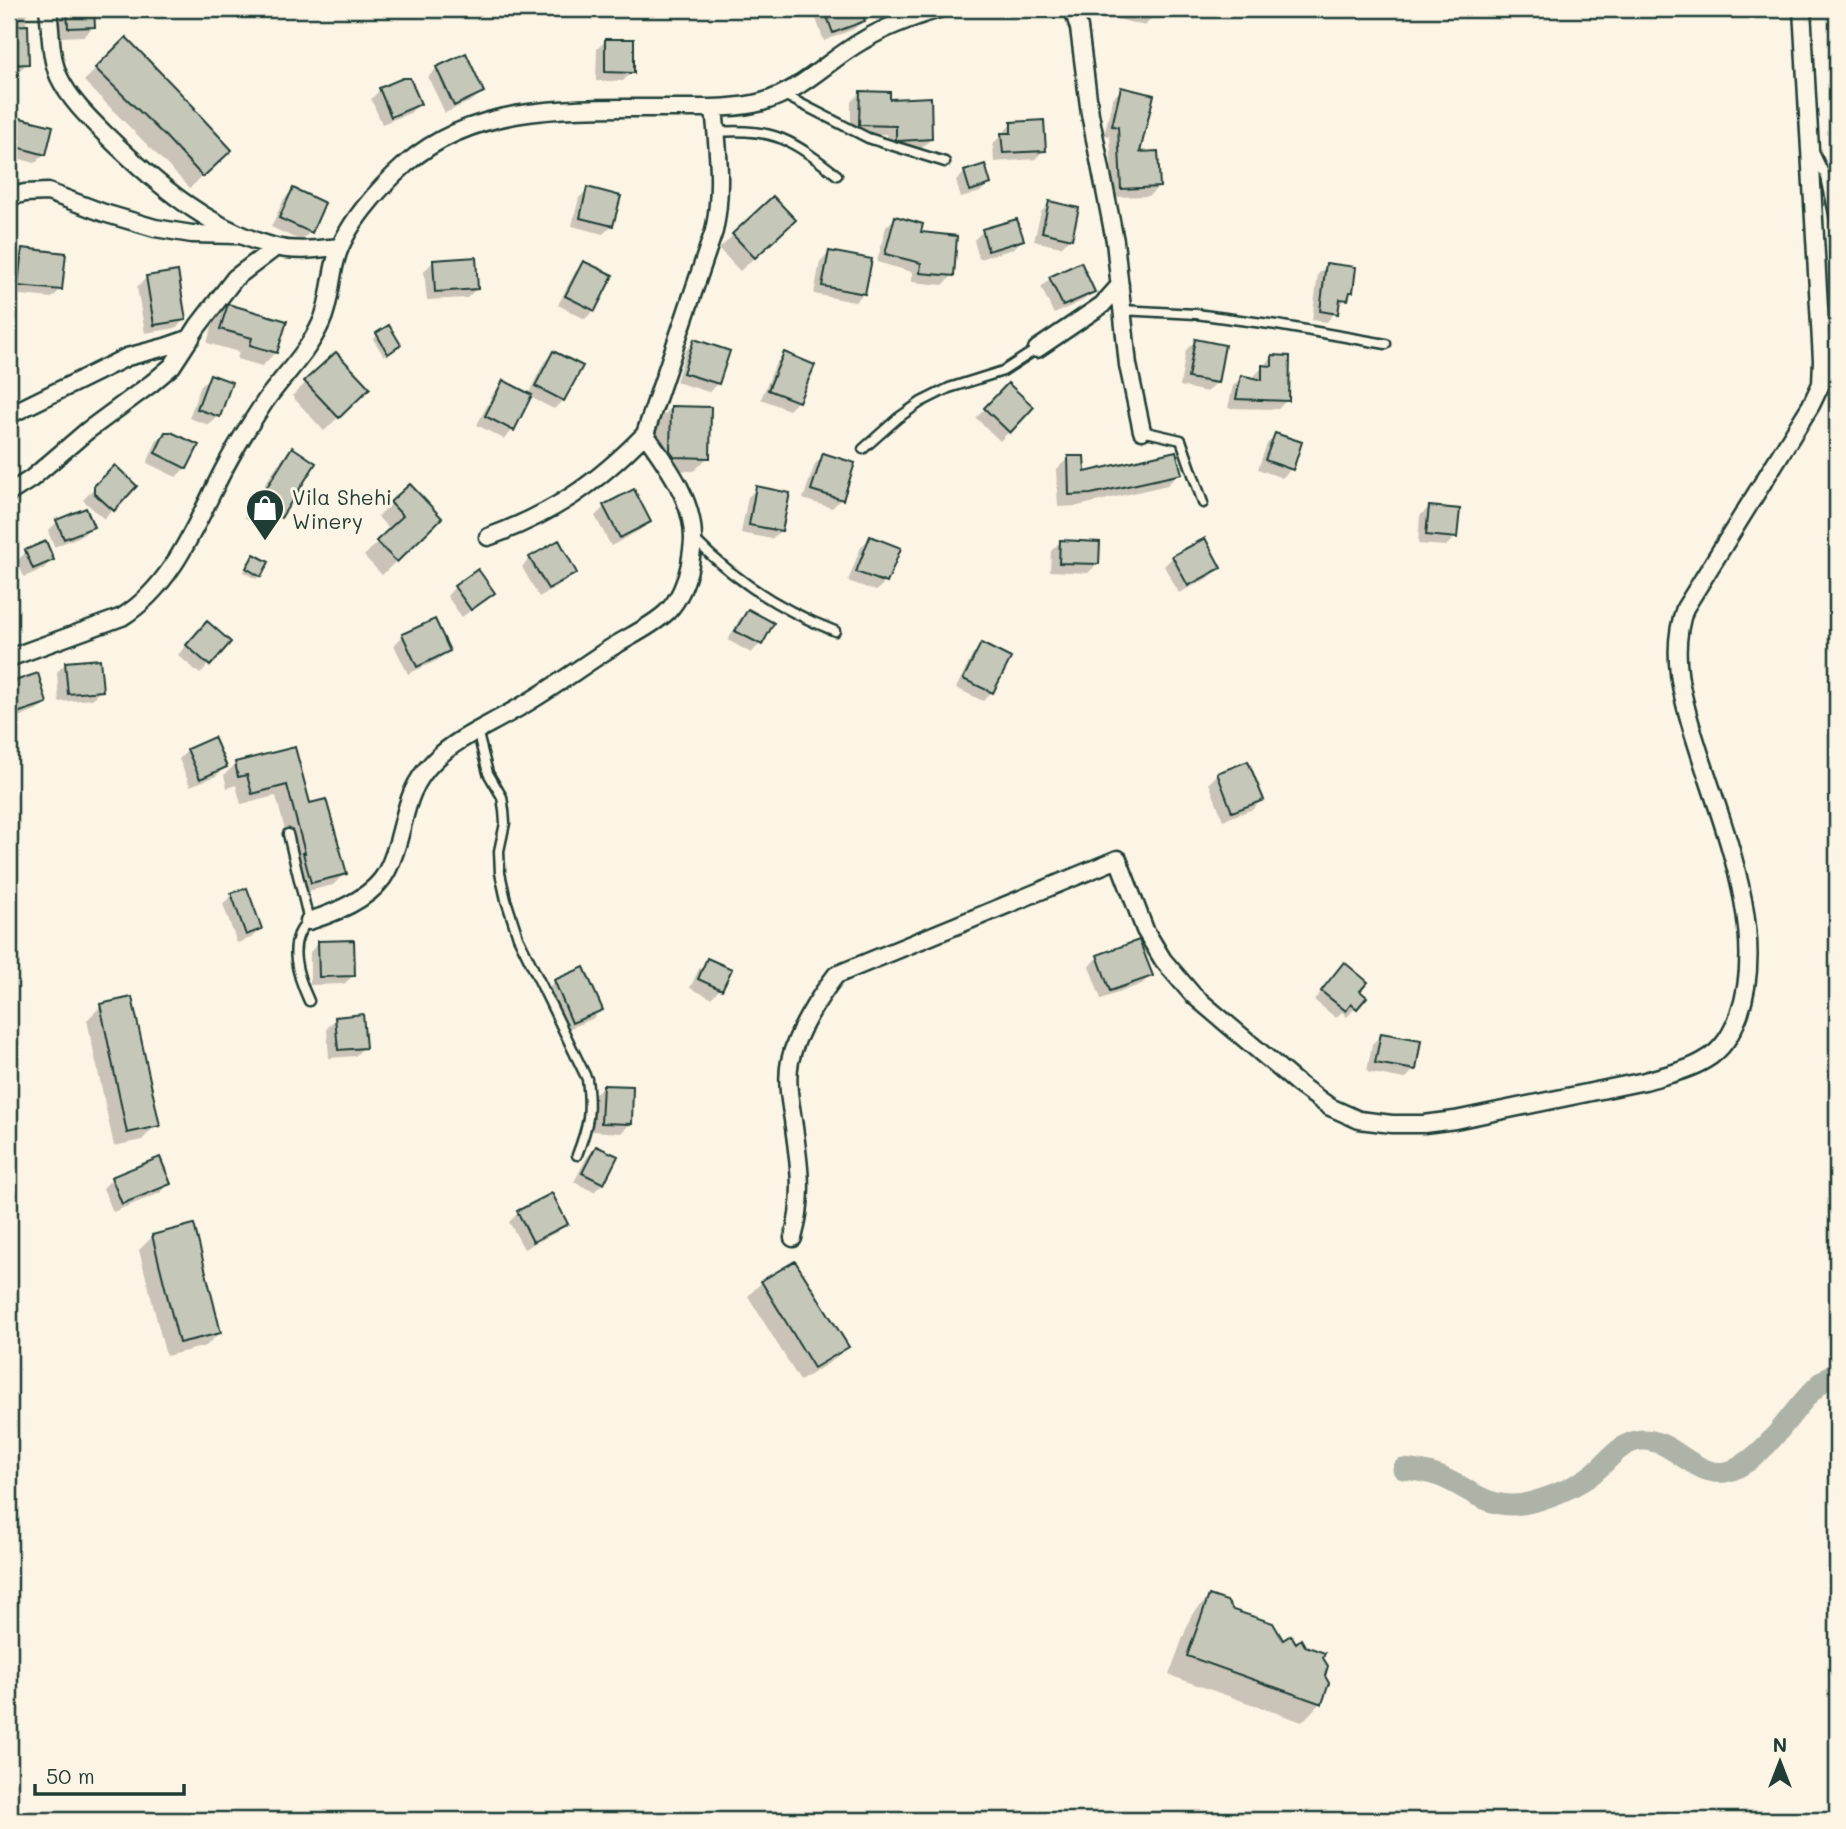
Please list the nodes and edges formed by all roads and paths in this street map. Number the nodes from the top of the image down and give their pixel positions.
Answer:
1 (48, 9) edge
2 (939, 9) edge
3 (1073, 9) edge
4 (1802, 9) edge
5 (782, 94) junction
6 (714, 108) junction
7 (716, 132) junction
8 (1808, 138) junction
9 (945, 162) dead end
10 (837, 175) dead end
11 (1833, 194) edge
12 (9, 197) edge
13 (1837, 228) edge
14 (240, 235) junction
15 (276, 247) junction
16 (339, 247) junction
17 (1120, 285) junction
18 (1121, 310) junction
19 (191, 338) junction
20 (1385, 344) dead end
21 (1037, 349) joint
22 (9, 415) edge
23 (1142, 431) joint
24 (645, 434) junction
25 (863, 449) dead end
26 (9, 493) edge
27 (1203, 503) dead end
28 (488, 537) dead end
29 (693, 538) junction
30 (835, 631) dead end
31 (9, 658) edge
32 (477, 730) junction
33 (288, 834) dead end
34 (309, 920) junction
35 (309, 1001) dead end
36 (577, 1155) dead end
37 (793, 1238) dead end

1 - 14 street
2 - 5 street
3 - 17 street
4 - 8 street
5 - 6 street
5 - 9 lane
6 - 7 street
6 - 16 street
7 - 10 lane
7 - 24 street
8 - 11 lane
8 - 37 street
11 - 13 lane
12 - 14 street
14 - 15 street
15 - 16 street
15 - 19 street
16 - 31 street
17 - 18 street
17 - 21 street
18 - 20 lane
18 - 23 street
19 - 22 street
19 - 26 street
21 - 25 lane
23 - 27 lane
24 - 28 street
24 - 29 street
29 - 30 lane
29 - 32 street
32 - 34 street
32 - 36 lane
33 - 34 lane
34 - 35 lane

